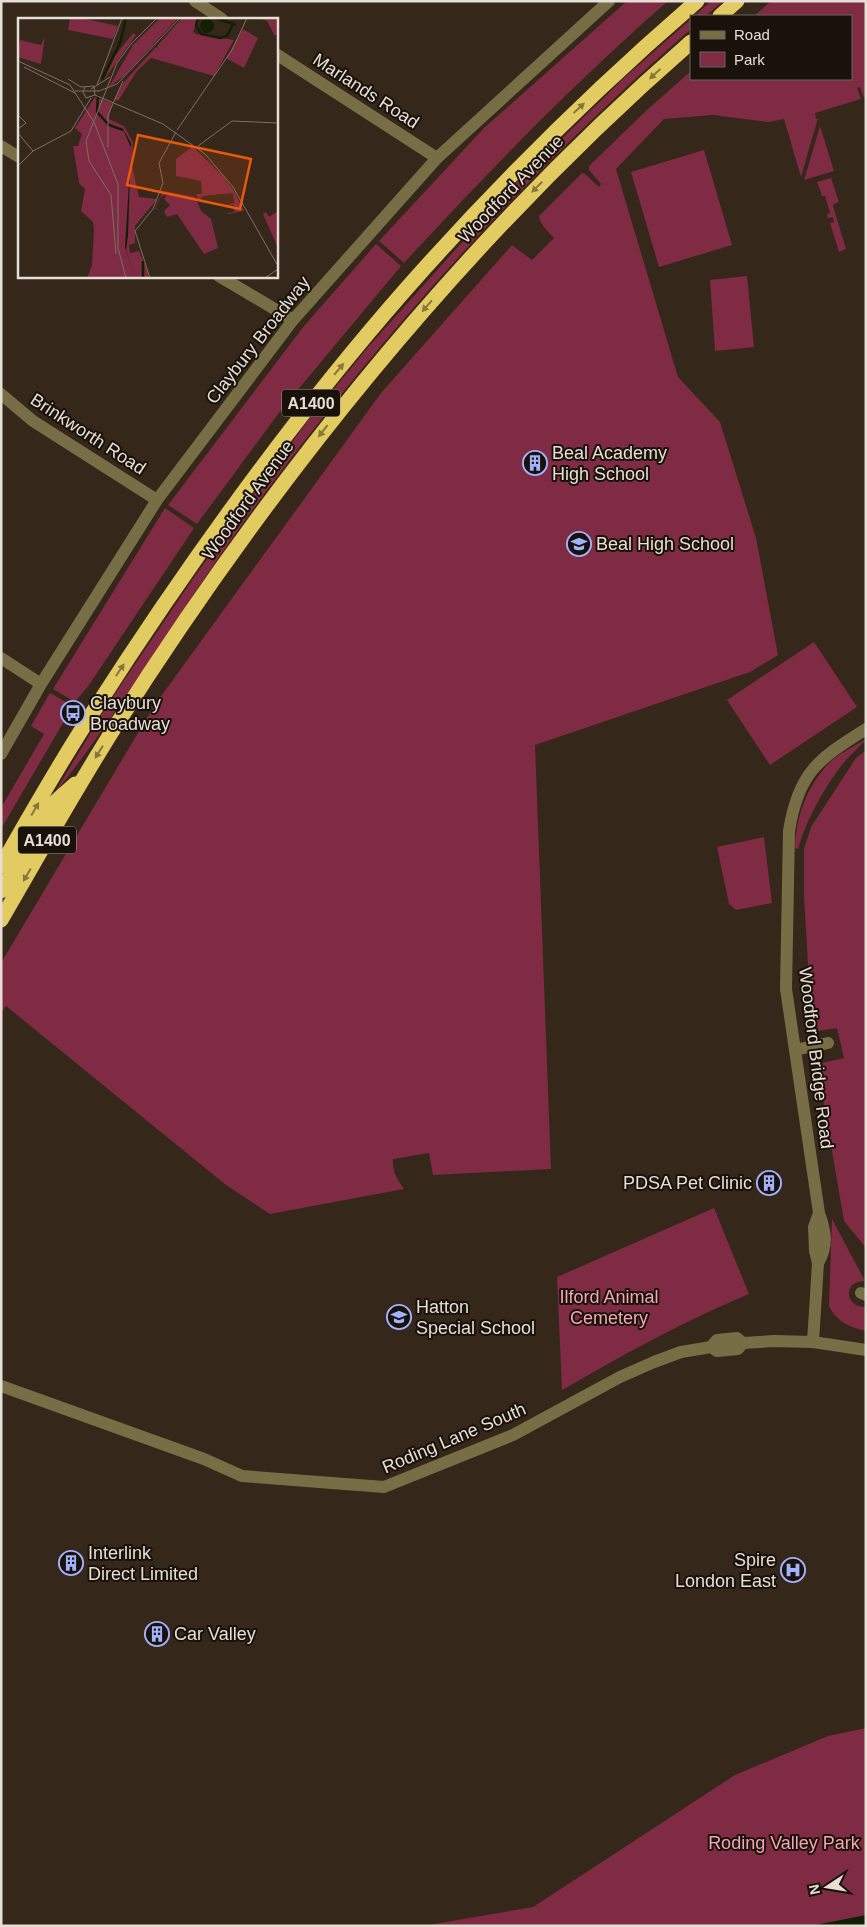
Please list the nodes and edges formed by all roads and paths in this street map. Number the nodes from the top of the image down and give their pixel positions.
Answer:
1 (195, 1) edge
2 (609, 1) edge
3 (696, 1) edge
4 (737, 1) edge
5 (721, 15) edge
6 (220, 18) edge
7 (690, 43) edge
8 (278, 55) edge
9 (1, 146) edge
10 (18, 156) edge
11 (437, 158) junction
12 (222, 278) edge
13 (293, 320) junction
14 (1, 394) edge
15 (157, 500) junction
16 (1, 658) edge
17 (41, 684) junction
18 (866, 729) edge
19 (1, 754) edge
20 (87, 772) junction
21 (1, 866) edge
22 (1, 891) edge
23 (1, 920) edge
24 (828, 1044) dead end
25 (795, 1050) junction
26 (813, 1342) junction
27 (866, 1350) edge
28 (1, 1386) edge

1 - 6 street
2 - 11 street, Claybury Broadway
21 -> 3 highway, Woodford Avenue / A1400
4 - 5 highway
7 -> 20 highway, Woodford Avenue / A1400
8 - 11 street, Marlands Road
9 - 10 street
11 - 13 street, Claybury Broadway
12 - 13 street
13 - 15 street, Claybury Broadway
14 - 15 street, Brinkworth Road
15 - 17 street, Claybury Broadway
16 - 17 street
17 - 19 street, Claybury Broadway
18 - 25 street, Woodford Bridge Road
20 - 22 highway
20 -> 23 highway, Woodford Avenue / A1400
24 - 25 street
25 - 26 street, Woodford Bridge Road
26 - 27 street, Roding Lane South
26 - 28 street, Roding Lane South

